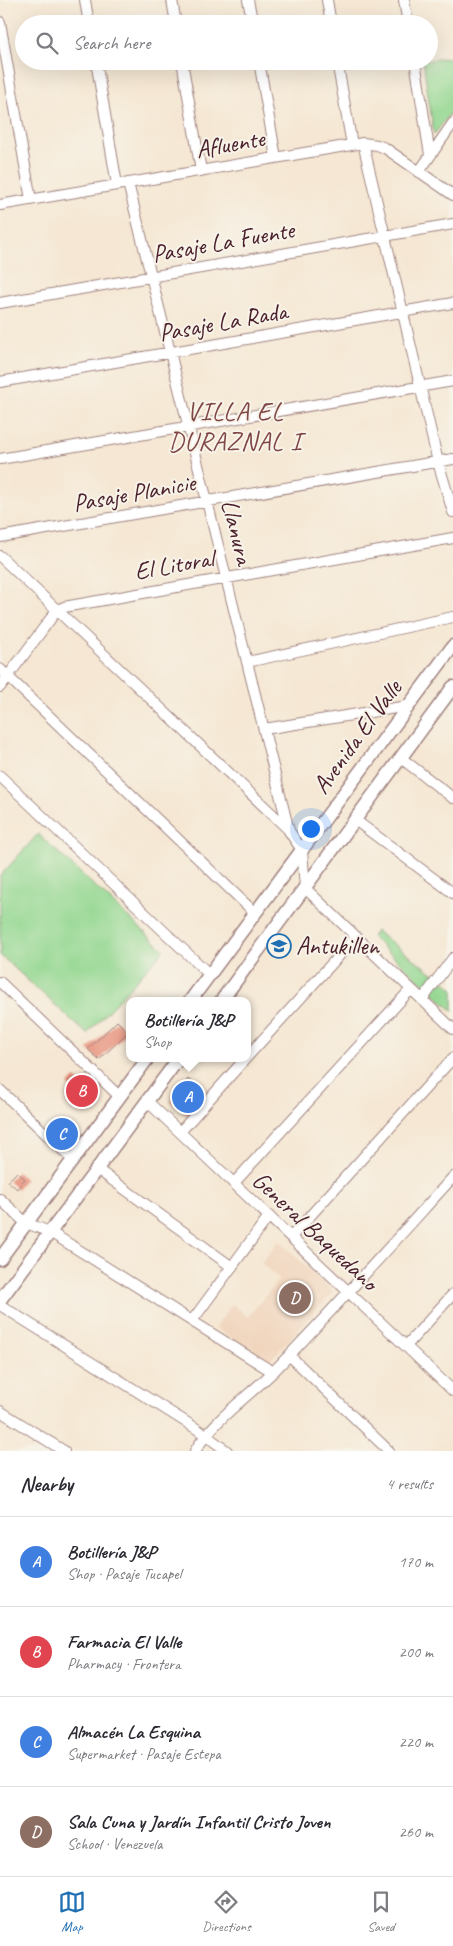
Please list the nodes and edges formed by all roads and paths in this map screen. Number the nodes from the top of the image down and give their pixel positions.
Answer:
1 (85, 0) edge
2 (172, 0) edge
3 (248, 0) edge
4 (327, 0) edge
5 (404, 0) edge
6 (88, 15) edge
7 (174, 15) edge
8 (250, 15) edge
9 (330, 15) edge
10 (406, 15) edge
11 (0, 22) edge
12 (98, 70) edge
13 (184, 70) edge
14 (261, 70) edge
15 (339, 70) edge
16 (416, 70) edge
17 (453, 123) edge
18 (362, 143) junction
19 (352, 145) junction
20 (430, 155) junction
21 (276, 158) junction
22 (201, 171) junction
23 (419, 172) junction
24 (128, 183) junction
25 (117, 185) junction
26 (453, 195) edge
27 (31, 200) junction
28 (0, 205) edge
29 (453, 224) edge
30 (383, 236) junction
31 (151, 276) junction
32 (0, 303) edge
33 (453, 303) edge
34 (402, 312) junction
35 (170, 352) junction
36 (453, 381) edge
37 (0, 382) edge
38 (420, 387) junction
39 (189, 427) junction
40 (0, 459) edge
41 (453, 459) edge
42 (438, 462) junction
43 (207, 502) junction
44 (453, 512) edge
45 (0, 537) edge
46 (453, 538) edge
47 (0, 556) edge
48 (226, 578) junction
49 (57, 610) junction
50 (453, 617) edge
51 (453, 646) edge
52 (247, 662) junction
53 (4, 673) edge
54 (0, 687) edge
55 (451, 695) edge
56 (408, 706) junction
57 (264, 729) junction
58 (400, 758) junction
59 (0, 776) edge
60 (453, 798) edge
61 (355, 820) junction
62 (289, 831) junction
63 (302, 850) junction
64 (304, 888) junction
65 (453, 893) edge
66 (255, 913) junction
67 (356, 937) junction
68 (453, 958) edge
69 (210, 975) junction
70 (0, 982) edge
71 (411, 989) junction
72 (193, 997) edge
73 (224, 997) edge
74 (422, 1000) junction
75 (453, 1029) edge
76 (251, 1052) edge
77 (453, 1058) edge
78 (145, 1062) edge
79 (176, 1062) edge
80 (242, 1062) edge
81 (0, 1090) edge
82 (120, 1097) junction
83 (148, 1101) junction
84 (180, 1132) junction
85 (73, 1160) junction
86 (97, 1169) junction
87 (453, 1177) edge
88 (234, 1183) junction
89 (0, 1199) edge
90 (269, 1216) junction
91 (26, 1224) junction
92 (50, 1232) junction
93 (290, 1237) junction
94 (0, 1259) edge
95 (232, 1267) junction
96 (349, 1292) junction
97 (453, 1294) edge
98 (0, 1300) edge
99 (0, 1305) edge
100 (192, 1321) junction
101 (406, 1346) junction
102 (288, 1355) junction
103 (273, 1372) junction
104 (453, 1391) edge
105 (0, 1411) edge
106 (205, 1436) junction
107 (64, 1451) edge
108 (195, 1451) edge
109 (227, 1451) edge
110 (389, 1451) edge

1 - 6 street
2 - 7 street
3 - 8 street
4 - 9 street
5 - 10 street
11 - 27 street
12 - 25 street
13 - 22 street
14 - 21 street
15 - 19 street
16 - 20 street
17 - 20 street
18 - 19 street, Afluente
18 - 23 street, Afluente
18 - 30 street
19 - 21 street, Afluente
20 - 23 street
21 - 22 street, Afluente
22 - 24 street, Afluente
23 - 26 street, Afluente
24 - 25 street, Afluente
24 - 31 street, Llanura
25 - 27 street, Afluente
27 - 28 street, Afluente
29 - 30 street, Pasaje La Fuente
30 - 31 street, Pasaje La Fuente
30 - 34 street
31 - 32 street, Pasaje La Fuente
31 - 35 street, Llanura
33 - 34 street, Pasaje La Rada
34 - 35 street, Pasaje La Rada
34 - 38 street
35 - 37 street, Pasaje La Rada
35 - 39 street, Llanura
36 - 38 street
38 - 39 street
38 - 42 street
39 - 40 street
39 - 43 street, Llanura
41 - 42 street, Pasaje Planicie
42 - 43 street, Pasaje Planicie
42 - 44 street
43 - 45 street, Pasaje Planicie
43 - 48 street, Llanura
46 - 48 street, El Litoral
47 - 49 street
48 - 49 street, El Litoral
48 - 52 street, Llanura
49 - 53 street
49 - 62 street
50 - 52 street
51 - 56 street, Avenida El Valle
52 - 57 street, Llanura
53 - 54 street
53 - 66 street
55 - 58 street, Avenida El Valle
56 - 57 street
56 - 63 street, Avenida El Valle
57 - 62 street, Llanura
58 - 60 street
58 - 61 street, Avenida El Valle
59 - 69 street
61 - 64 street, Avenida El Valle
61 - 65 street
62 - 63 street, Llanura
63 - 64 street
63 - 66 street, Avenida El Valle
64 - 67 street
64 - 73 street, Avenida El Valle
66 - 69 street, Avenida El Valle
67 - 71 street
67 - 76 street
68 - 74 street
69 - 72 street, Avenida El Valle
70 - 82 street
71 - 74 street
71 - 88 street
74 - 75 street
77 - 93 street
78 - 82 street
79 - 83 street
80 - 84 street
81 - 85 street
82 - 85 street
83 - 84 street, General Baquedano
83 - 86 street
84 - 88 street, General Baquedano
85 - 91 street
86 - 92 street
86 - 95 street
87 - 96 street
88 - 90 street, General Baquedano
89 - 91 street
90 - 93 street, General Baquedano
90 - 95 street
91 - 92 street
91 - 94 street
92 - 98 street
92 - 100 street
93 - 96 street, General Baquedano
95 - 100 street
96 - 101 street, General Baquedano
96 - 102 street
97 - 101 street
99 - 106 street
100 - 103 street
101 - 104 street, General Baquedano
102 - 103 street
102 - 110 street
103 - 106 street
105 - 107 street
106 - 108 street
106 - 109 street

